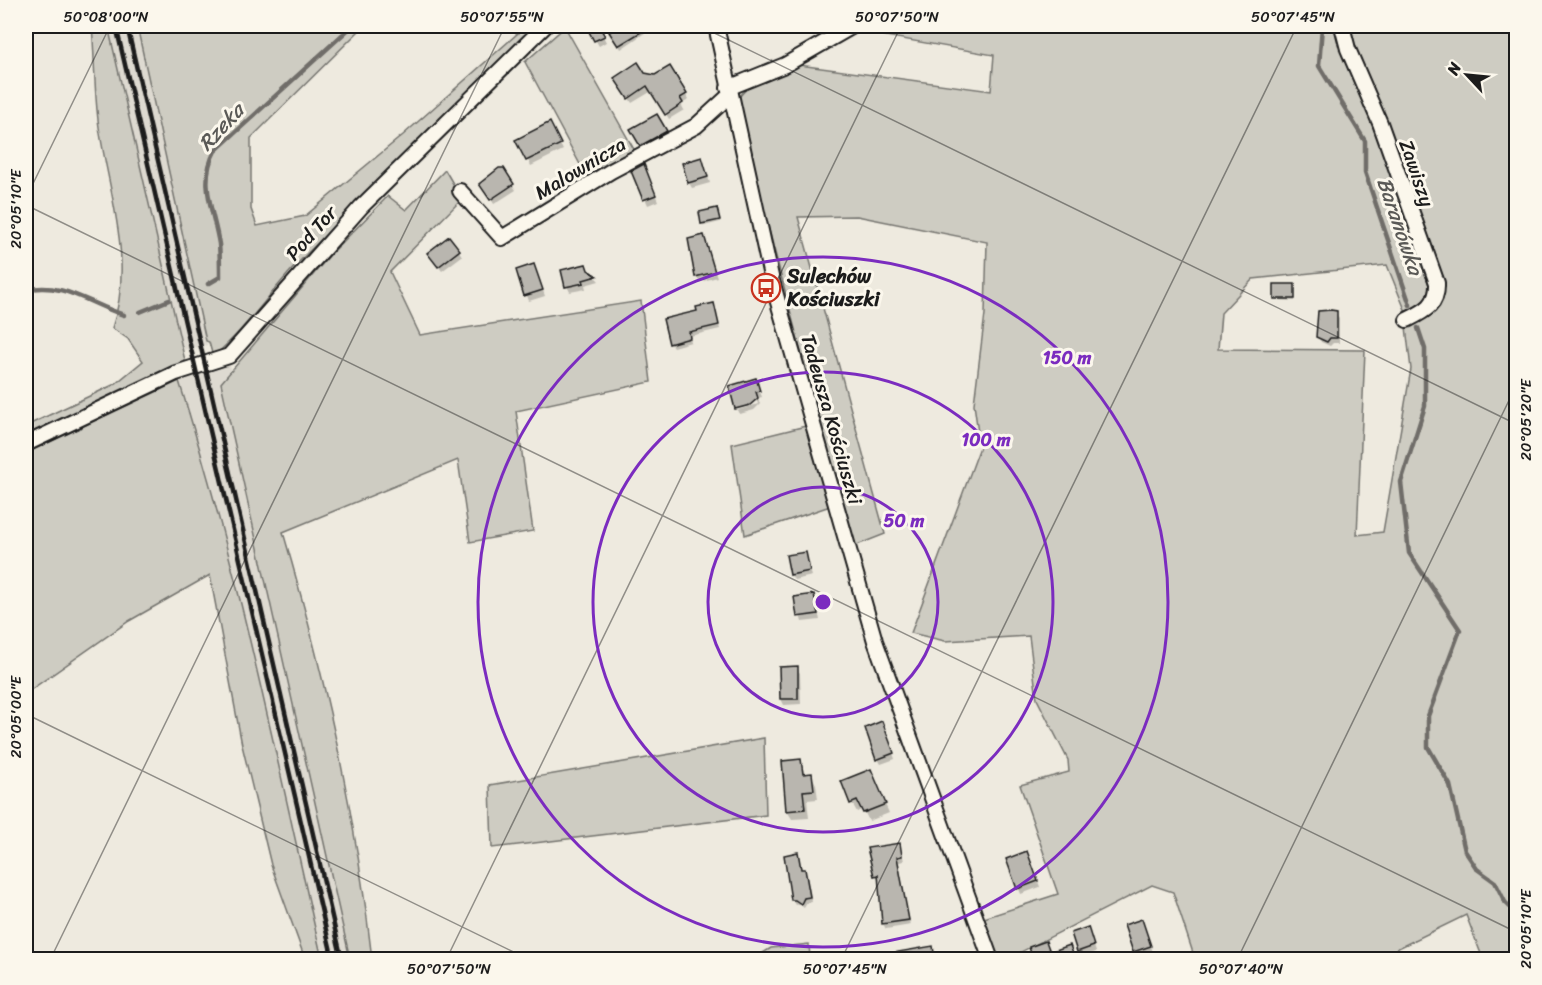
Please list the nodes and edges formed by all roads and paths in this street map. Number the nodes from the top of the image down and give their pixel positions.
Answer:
1 (545, 26) edge
2 (716, 26) edge
3 (853, 26) edge
4 (1342, 26) edge
5 (729, 91) junction
6 (460, 191) dead end
7 (1407, 320) dead end
8 (26, 444) edge
9 (991, 960) edge

1 - 8 street, Pod Tor
2 - 5 street, Tadeusza Kościuszki
3 - 5 street
4 - 7 street, Zawiszy
5 - 6 street, Malownicza
5 - 9 street, Tadeusza Kościuszki

